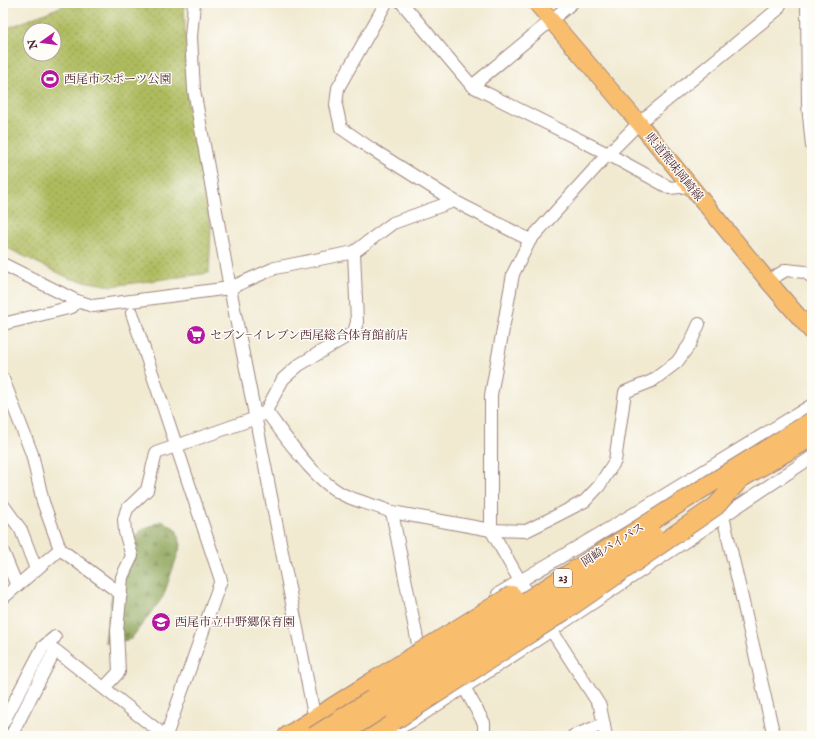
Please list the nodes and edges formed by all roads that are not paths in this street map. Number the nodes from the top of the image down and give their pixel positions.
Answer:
1 (194, 3) edge
2 (386, 3) edge
3 (402, 3) edge
4 (536, 3) edge
5 (572, 3) edge
6 (781, 3) edge
7 (807, 3) edge
8 (551, 21) junction
9 (472, 86) junction
10 (639, 123) junction
11 (812, 146) edge
12 (608, 154) junction
13 (689, 186) junction
14 (454, 201) junction
15 (530, 240) junction
16 (354, 252) junction
17 (3, 264) edge
18 (812, 277) edge
19 (768, 281) junction
20 (230, 288) junction
21 (77, 301) junction
22 (132, 313) dead end
23 (3, 324) edge
24 (699, 324) dead end
25 (812, 332) edge
26 (3, 379) edge
27 (812, 405) edge
28 (261, 415) junction
29 (812, 421) edge
30 (812, 437) edge
31 (176, 446) junction
32 (812, 457) edge
33 (741, 478) junction
34 (702, 489) junction
35 (3, 505) edge
36 (392, 512) junction
37 (723, 516) junction
38 (491, 530) junction
39 (60, 549) junction
40 (3, 552) edge
41 (36, 569) junction
42 (520, 581) junction
43 (17, 586) junction
44 (120, 594) junction
45 (3, 598) edge
46 (552, 630) junction
47 (55, 637) dead end
48 (418, 644) junction
49 (464, 687) junction
50 (104, 688) junction
51 (345, 699) junction
52 (315, 718) junction
53 (3, 723) edge
54 (604, 724) junction
55 (383, 728) edge
56 (12, 736) edge
57 (166, 736) edge
58 (287, 736) edge
59 (314, 736) edge
60 (318, 736) edge
61 (339, 736) edge
62 (484, 736) edge
63 (573, 736) edge
64 (606, 736) edge
65 (774, 736) edge

1 - 20 street
2 - 14 street
3 - 9 street
4 - 8 main road, 県道熊味岡崎線
5 - 8 street
6 - 10 street
7 - 11 street
8 - 9 street
8 - 10 main road, 県道熊味岡崎線
9 - 12 street
10 - 12 street
10 - 13 main road, 県道熊味岡崎線
12 - 13 street
12 - 15 street
13 - 19 main road, 県道熊味岡崎線
14 - 15 street
14 - 16 street
15 - 38 street
16 - 20 street
16 - 28 street
17 - 21 street
18 - 19 street
19 - 25 main road, 県道熊味岡崎線
20 - 21 street
20 - 28 street
21 - 23 street
22 - 31 street
24 - 38 street
26 - 39 street
27 - 42 street
28 - 31 street
28 - 36 street
28 - 52 street
29 - 34 highway, 岡崎バイパス / 23, bridge
30 - 33 highway, 岡崎バイパス / 23, bridge
31 - 44 street
31 - 57 street
32 - 37 street
33 - 55 highway, 23, bridge
33 - 61 highway, 岡崎バイパス / 23, bridge
34 - 51 highway, 23, bridge
34 - 59 highway, 岡崎バイパス / 23, bridge
35 - 41 street
36 - 38 street
36 - 48 street
37 - 46 street
37 - 65 street
38 - 42 street
39 - 41 street
39 - 44 street
40 - 43 street
41 - 43 street
42 - 46 street
42 - 48 street
43 - 45 street
44 - 50 street
46 - 49 street
46 - 54 street
47 - 53 street
48 - 51 street
49 - 55 street
49 - 62 street
50 - 56 street
50 - 57 street
51 - 52 highway, 23
52 - 58 highway, 23
52 - 60 street
54 - 63 street
54 - 64 street

